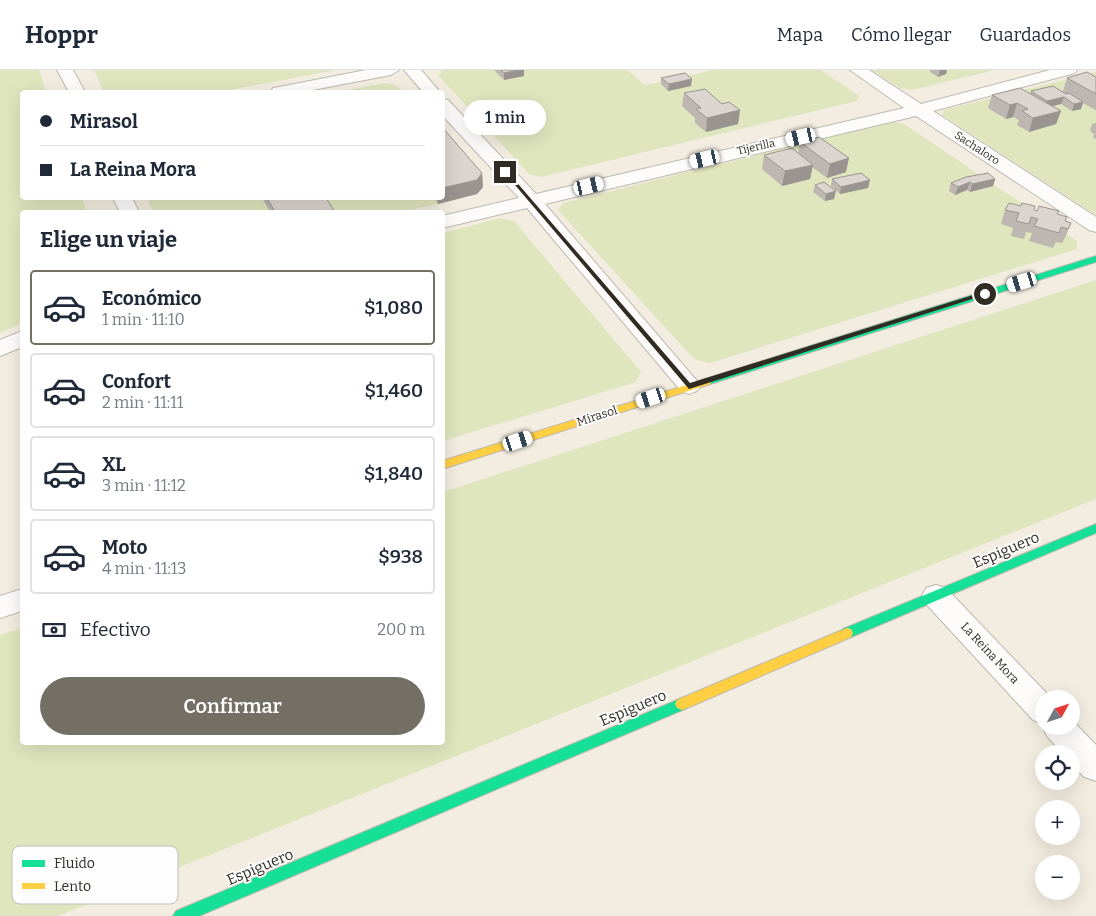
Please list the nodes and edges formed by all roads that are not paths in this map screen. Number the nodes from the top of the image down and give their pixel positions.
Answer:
1 (65, 70) edge
2 (391, 70) edge
3 (412, 70) edge
4 (858, 70) edge
5 (1069, 70) edge
6 (76, 90) edge
7 (288, 90) edge
8 (430, 90) edge
9 (445, 107) edge
10 (918, 110) junction
11 (530, 200) junction
12 (445, 221) edge
13 (1096, 226) edge
14 (1096, 259) edge
15 (20, 339) edge
16 (0, 349) edge
17 (689, 386) junction
18 (445, 464) edge
19 (1096, 528) edge
20 (936, 596) junction
21 (20, 601) edge
22 (0, 607) edge
23 (1035, 701) edge
24 (1066, 735) edge
25 (1096, 767) edge
26 (220, 908) edge
27 (181, 916) edge

1 - 6 street
2 - 7 street
3 - 8 street
4 - 10 street, Sachaloro
5 - 10 street, Tijerilla
9 - 11 street
10 - 11 street, Tijerilla
10 - 13 street, Sachaloro
11 - 12 street, Tijerilla
11 - 17 street
14 - 17 street, Mirasol
15 - 16 street
17 - 18 street, Mirasol
19 - 20 street, Espiguero
20 - 23 street, La Reina Mora
20 - 26 street, Espiguero
21 - 22 street
24 - 25 street
26 - 27 street, Espiguero

